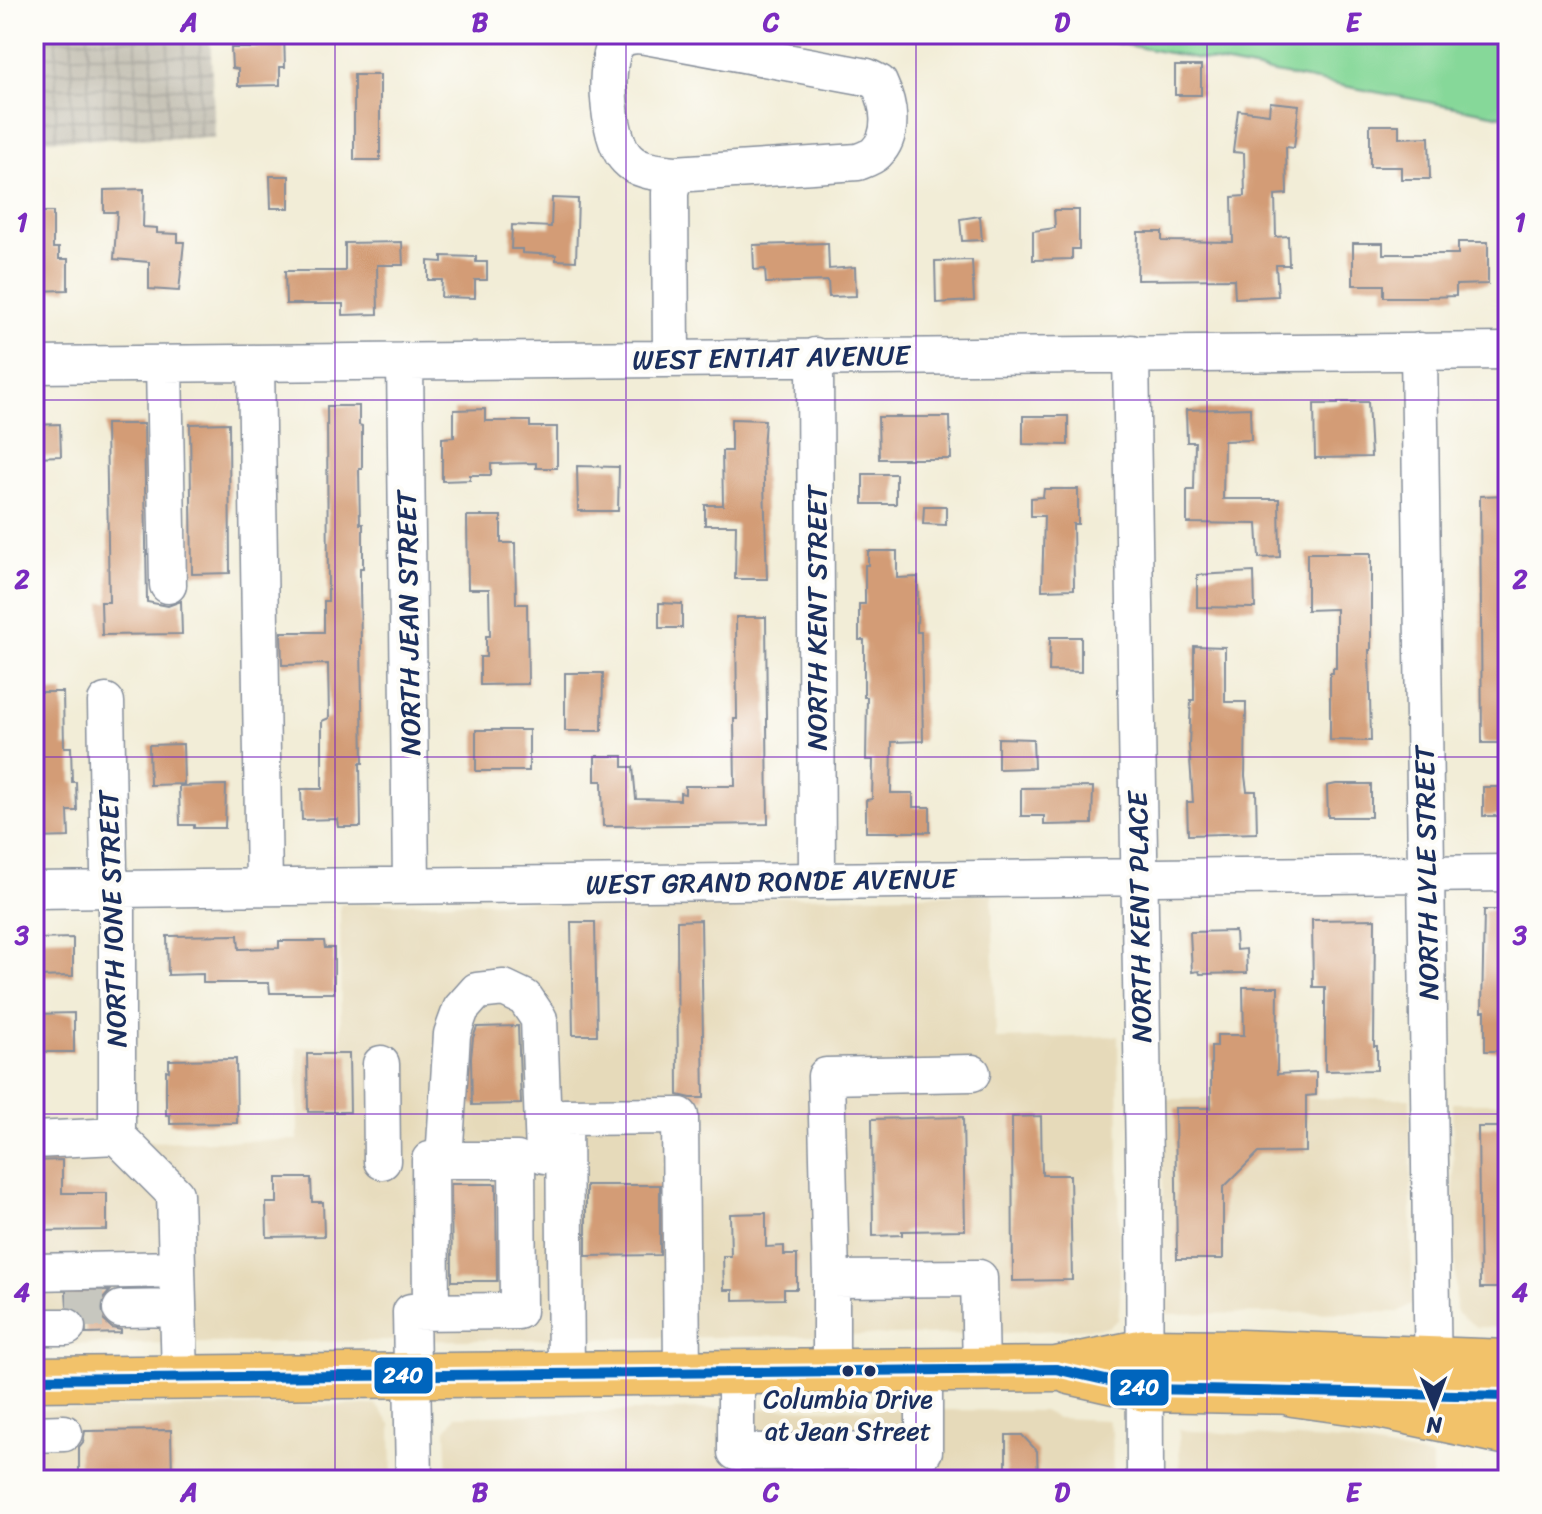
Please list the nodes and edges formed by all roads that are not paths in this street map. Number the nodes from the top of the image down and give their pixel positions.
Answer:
1 (675, 174) junction
2 (1419, 351) junction
3 (1508, 351) edge
4 (1131, 353) junction
5 (815, 356) junction
6 (671, 358) junction
7 (405, 361) junction
8 (256, 363) junction
9 (164, 364) junction
10 (34, 365) edge
11 (168, 585) dead end
12 (106, 702) dead end
13 (1508, 873) edge
14 (1426, 874) junction
15 (1139, 877) junction
16 (817, 881) junction
17 (411, 884) junction
18 (264, 887) junction
19 (112, 889) junction
20 (34, 890) edge
21 (381, 1064) dead end
22 (972, 1073) dead end
23 (117, 1136) junction
24 (34, 1140) edge
25 (444, 1160) junction
26 (382, 1161) dead end
27 (177, 1269) junction
28 (34, 1272) edge
29 (831, 1279) junction
30 (517, 1293) junction
31 (431, 1312) junction
32 (1508, 1362) edge
33 (924, 1370) junction
34 (981, 1370) junction
35 (1145, 1370) junction
36 (831, 1371) junction
37 (682, 1372) junction
38 (736, 1372) junction
39 (566, 1374) junction
40 (412, 1375) junction
41 (180, 1377) junction
42 (1433, 1377) junction
43 (34, 1379) edge
44 (1293, 1394) junction
45 (1508, 1396) edge
46 (1508, 1433) edge
47 (414, 1480) edge
48 (1145, 1480) edge

1 - 1 street
1 - 6 street
2 - 3 street, WEST ENTIAT AVENUE
2 - 4 street, WEST ENTIAT AVENUE
2 - 14 street, NORTH LYLE STREET
4 - 5 street, WEST ENTIAT AVENUE
4 - 15 street, NORTH KENT PLACE
5 - 6 street, WEST ENTIAT AVENUE
5 - 16 street, NORTH KENT STREET
6 - 7 street, WEST ENTIAT AVENUE
7 - 8 street, WEST ENTIAT AVENUE
7 - 17 street, NORTH JEAN STREET
8 - 9 street, WEST ENTIAT AVENUE
8 - 18 street
9 - 10 street, WEST ENTIAT AVENUE
9 - 11 street
12 - 19 street, NORTH IONE STREET
13 - 14 street, WEST GRAND RONDE AVENUE
14 - 15 street, WEST GRAND RONDE AVENUE
14 - 42 street, NORTH LYLE STREET
15 - 16 street, WEST GRAND RONDE AVENUE
15 - 35 street, NORTH KENT PLACE
16 - 17 street, WEST GRAND RONDE AVENUE
17 - 18 street, WEST GRAND RONDE AVENUE
18 - 19 street, WEST GRAND RONDE AVENUE
19 - 20 street, WEST GRAND RONDE AVENUE
19 - 23 street, NORTH IONE STREET
21 - 26 street
22 - 29 street
23 - 24 street
23 - 27 street
25 - 30 street
25 - 30 street
25 - 31 street
27 - 28 street
27 - 41 street
29 - 34 street
29 - 36 street
30 - 31 street
31 - 40 street
32 - 42 main road
33 - 34 main road
33 - 36 main road
33 - 38 street
34 - 35 main road
35 - 42 main road
35 - 44 main road
35 - 48 street, NORTH KENT PLACE
36 - 38 main road
37 - 38 main road
37 - 39 main road
37 - 39 street
39 - 40 main road
40 - 41 main road
40 - 47 street
41 - 43 main road
42 - 44 main road
42 - 45 main road
44 - 46 main road

